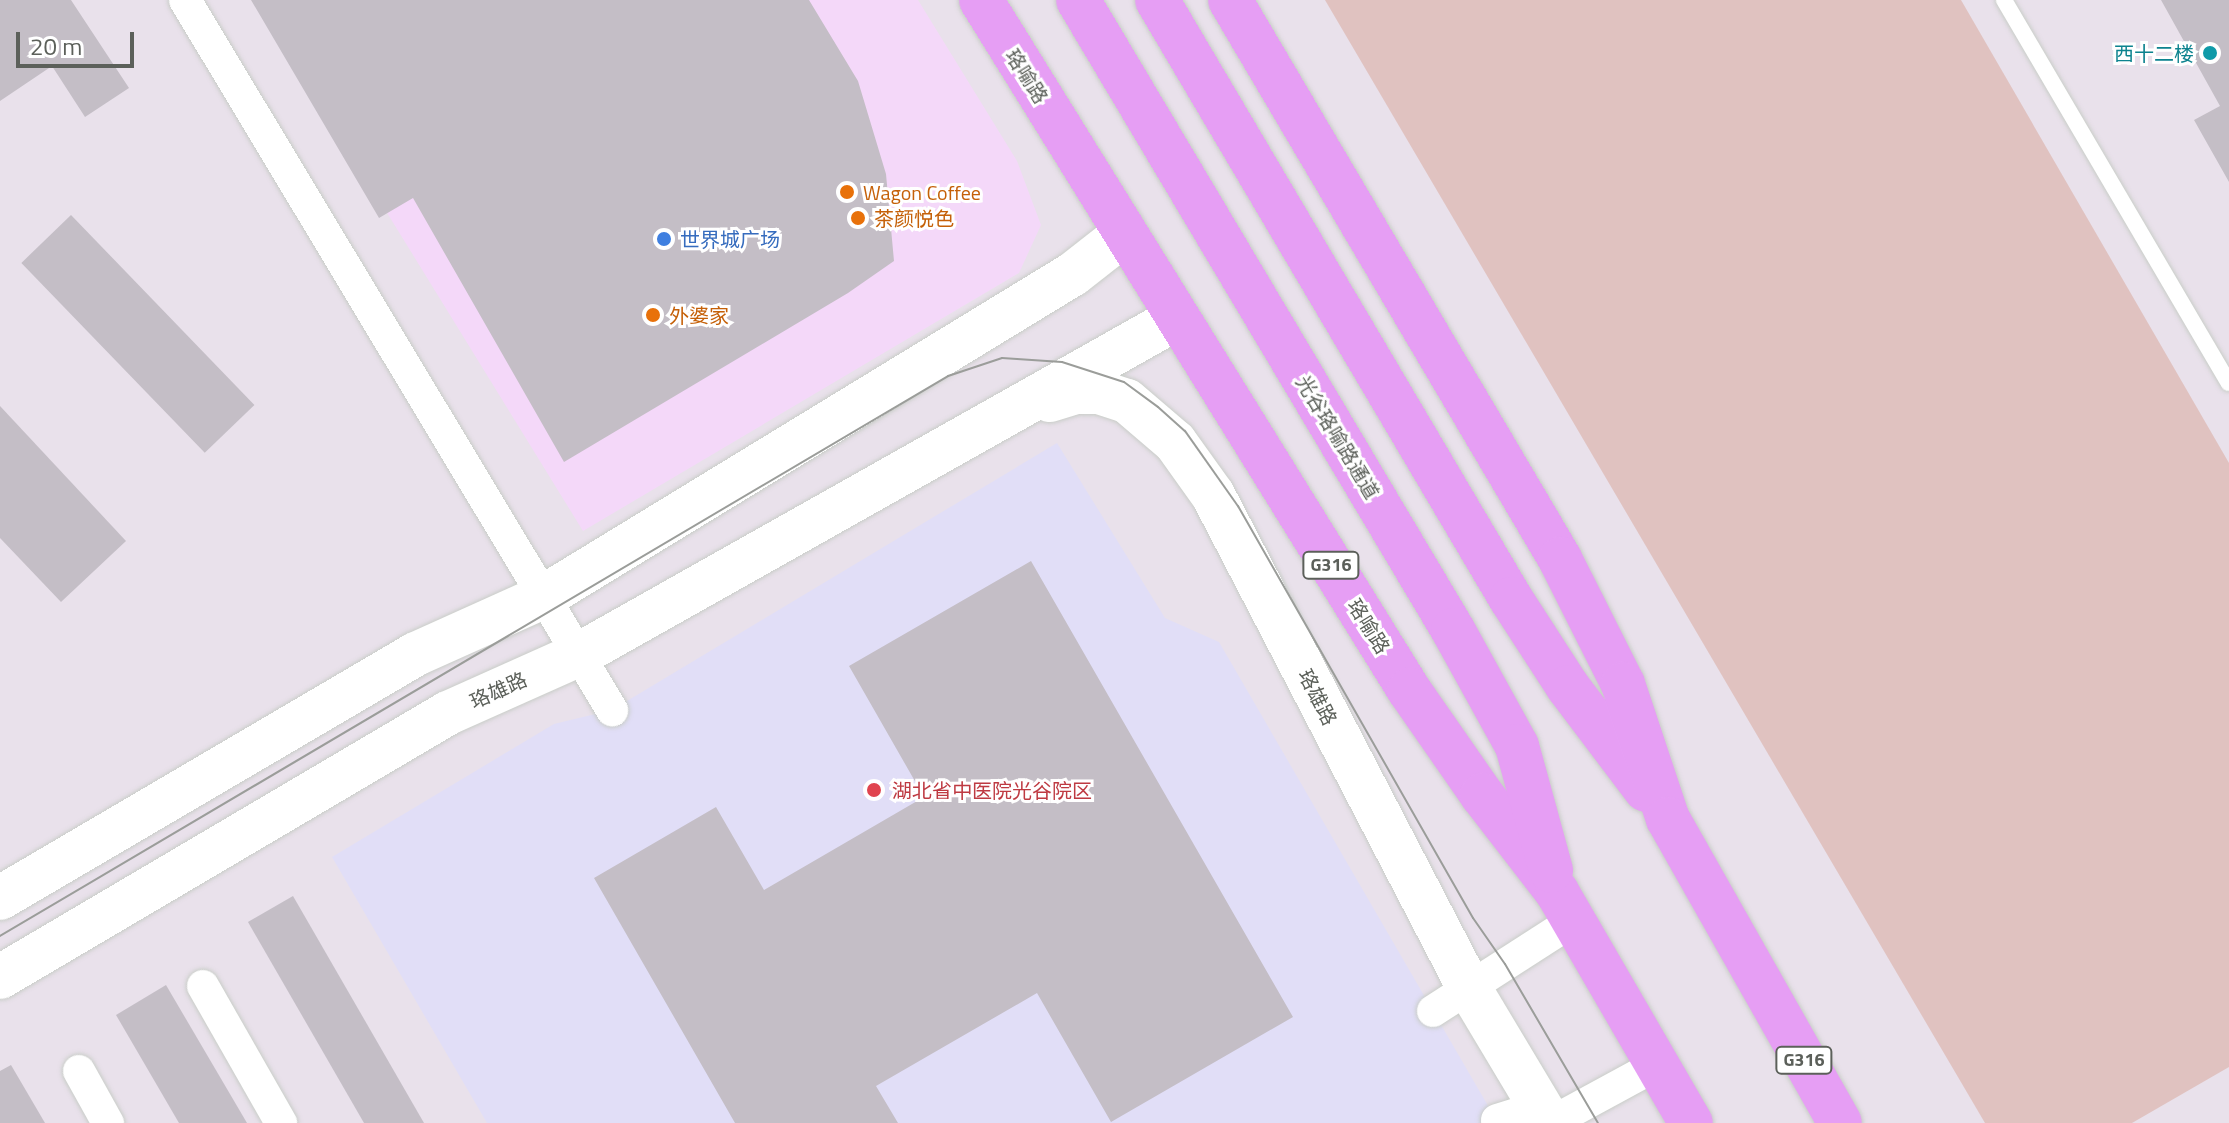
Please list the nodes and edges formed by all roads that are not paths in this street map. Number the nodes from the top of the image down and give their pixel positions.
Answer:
1 (185, 0) edge
2 (981, 0) edge
3 (1078, 0) edge
4 (1157, 0) edge
5 (1230, 0) edge
6 (2004, 0) edge
7 (1124, 234) junction
8 (1177, 318) junction
9 (2229, 383) edge
10 (1002, 416) junction
11 (545, 596) junction
12 (580, 654) junction
13 (612, 710) dead end
14 (1668, 819) junction
15 (0, 898) edge
16 (1565, 906) junction
17 (0, 977) edge
18 (203, 986) dead end
19 (1450, 998) junction
20 (1657, 1065) junction
21 (79, 1071) dead end
22 (1497, 1120) dead end
23 (108, 1123) edge
24 (281, 1123) edge
25 (1550, 1123) edge
26 (1691, 1123) edge
27 (1840, 1123) edge

1 - 11 street
2 - 7 highway, 珞喻路 / G316
3 - 16 highway, 光谷珞喻路通道
4 - 14 highway
5 - 14 highway, G316
6 - 9 lane
7 - 8 highway, 珞喻路 / G316
7 - 11 main road
8 - 10 main road, 珞雄路
8 - 16 highway, 珞喻路 / G316
10 - 12 main road, 珞雄路
10 - 19 main road, 珞雄路
11 - 12 street
11 - 15 main road
12 - 13 street
12 - 17 main road, 珞雄路
14 - 27 highway, G316
16 - 19 street
16 - 20 highway, 珞喻路 / G316
18 - 24 street
19 - 25 main road, 珞雄路
20 - 25 street
20 - 26 highway, 珞喻路 / G316
21 - 23 street
22 - 25 street

